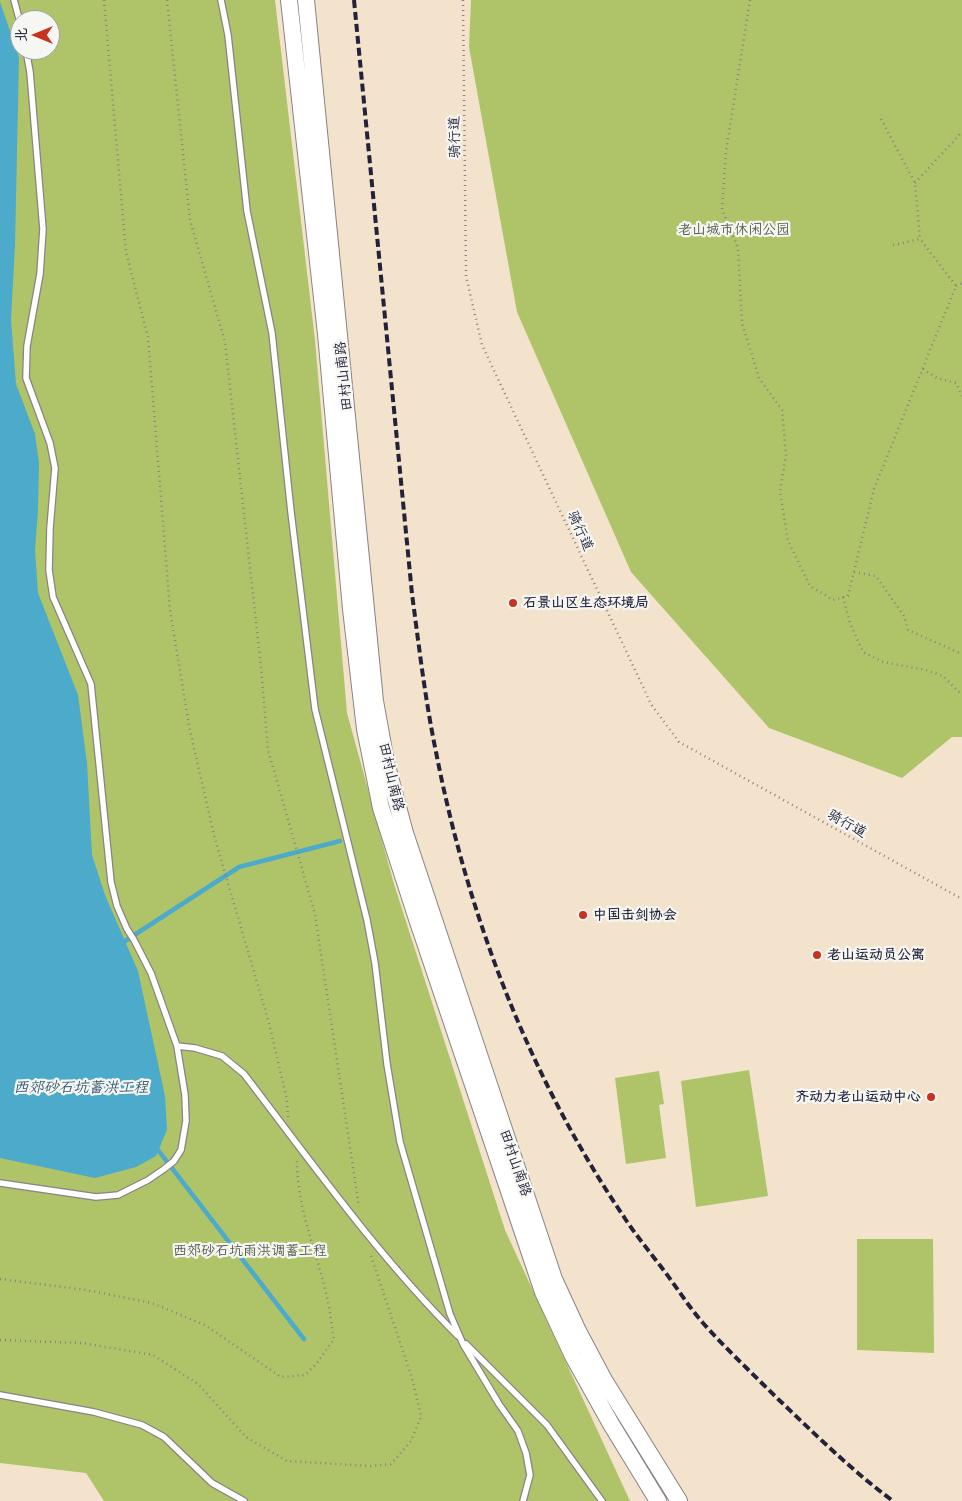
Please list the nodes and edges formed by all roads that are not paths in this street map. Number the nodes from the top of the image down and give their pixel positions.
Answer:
1 (221, 0) edge
2 (289, 0) edge
3 (306, 0) edge
4 (28, 60) edge
5 (176, 1046) junction
6 (0, 1183) edge
7 (462, 1340) junction
8 (0, 1395) edge
9 (244, 1501) edge
10 (523, 1501) edge
11 (602, 1501) edge
12 (658, 1501) edge
13 (678, 1501) edge

1 - 7 lane
2 - 12 main road, 田村山南路
3 - 13 main road, 田村山南路
4 - 5 lane
5 - 6 lane
5 - 7 lane
7 - 10 lane
7 - 11 lane
8 - 9 lane

